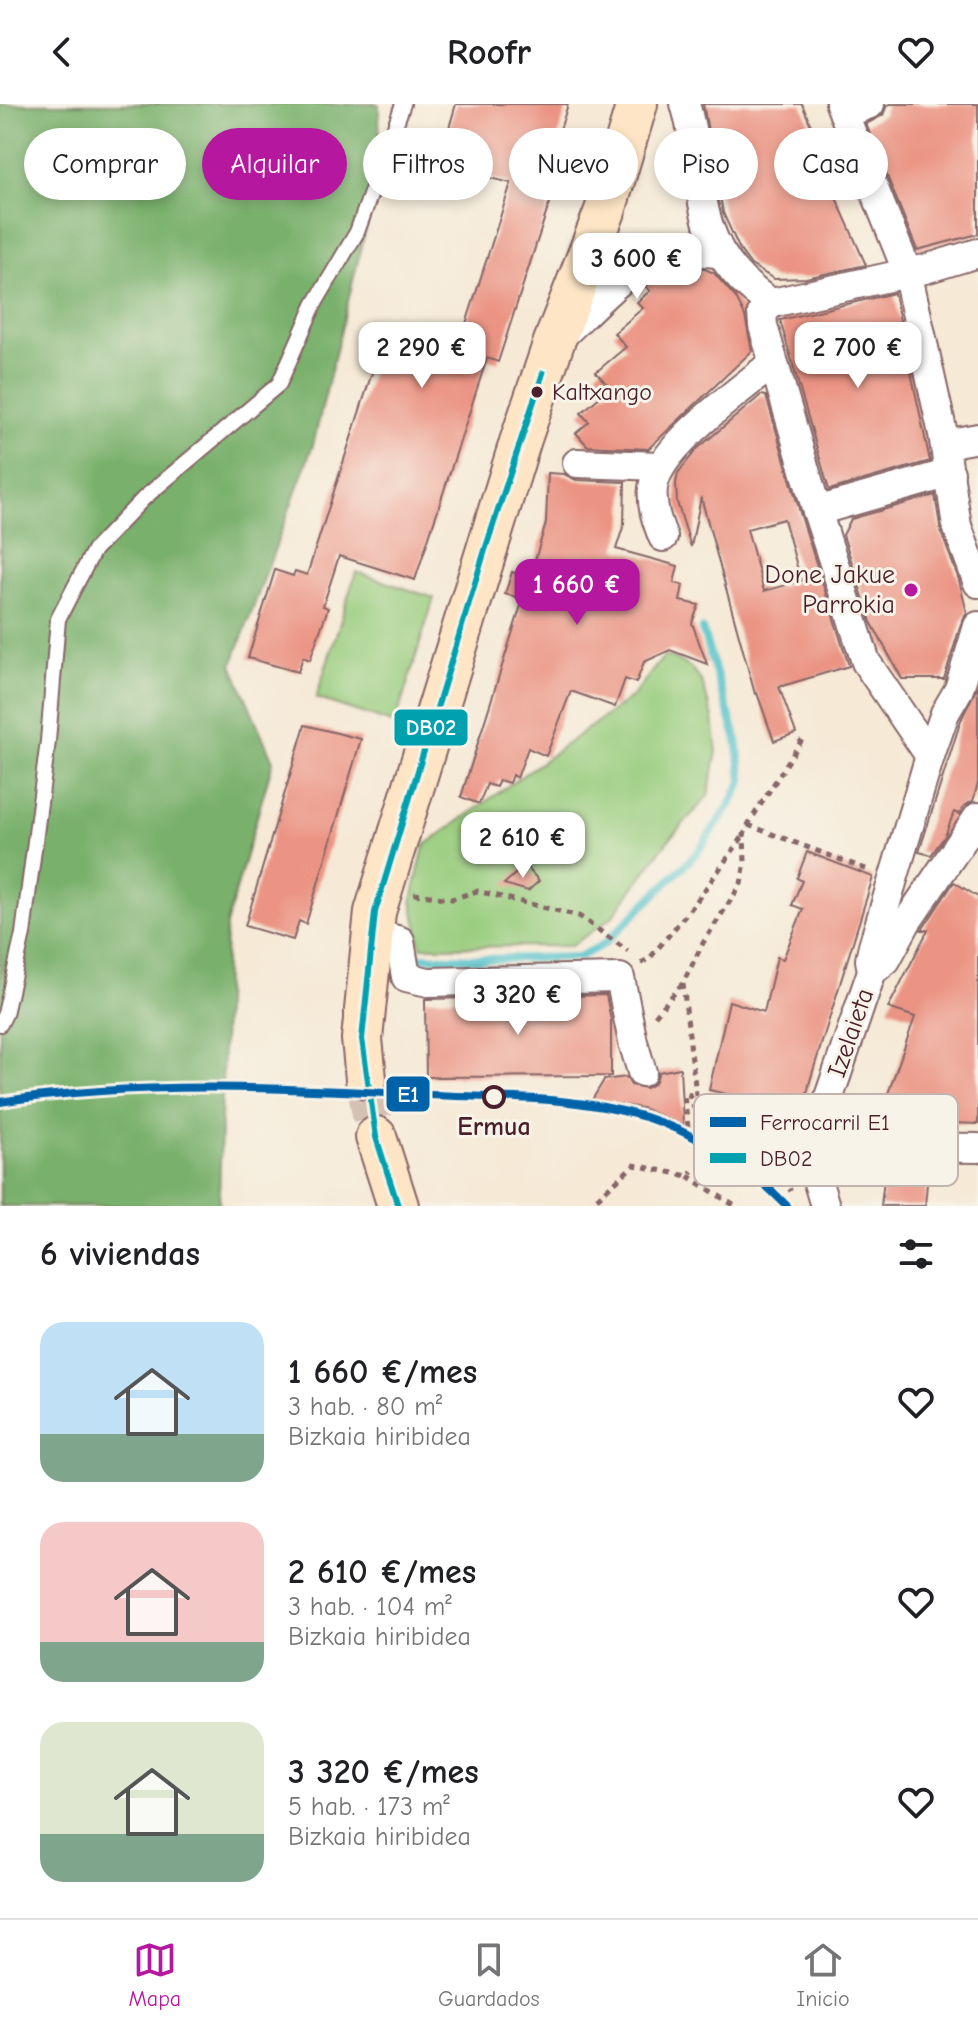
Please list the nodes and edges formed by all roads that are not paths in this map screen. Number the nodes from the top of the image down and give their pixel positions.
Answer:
1 (403, 104) edge
2 (637, 104) edge
3 (685, 104) edge
4 (851, 107) edge
5 (720, 253) junction
6 (978, 253) edge
7 (907, 271) junction
8 (772, 303) junction
9 (548, 358) junction
10 (773, 363) junction
11 (978, 438) edge
12 (945, 444) junction
13 (577, 463) dead end
14 (660, 466) junction
15 (950, 473) junction
16 (817, 511) junction
17 (663, 537) dead end
18 (978, 583) edge
19 (978, 626) edge
20 (930, 756) junction
21 (978, 817) edge
22 (372, 933) junction
23 (872, 971) junction
24 (0, 1024) edge
25 (642, 1072) dead end
26 (366, 1079) tunnel mouth
27 (831, 1094) edge
28 (376, 1137) tunnel mouth
29 (958, 1148) edge
30 (978, 1148) edge
31 (398, 1206) edge

1 - 24 lane
2 - 9 street
3 - 5 street
4 - 7 street
5 - 8 street
5 - 9 street
6 - 7 street
7 - 8 street
7 - 12 street
8 - 10 street
9 - 22 street
10 - 14 street
10 - 16 street
11 - 12 street
12 - 15 street
13 - 14 street
14 - 17 street
15 - 16 street
15 - 18 street
16 - 20 street
19 - 20 street
20 - 23 street
21 - 23 street
22 - 25 street
22 - 26 street
23 - 27 street, Izelaieta
28 - 31 street
29 - 30 street

